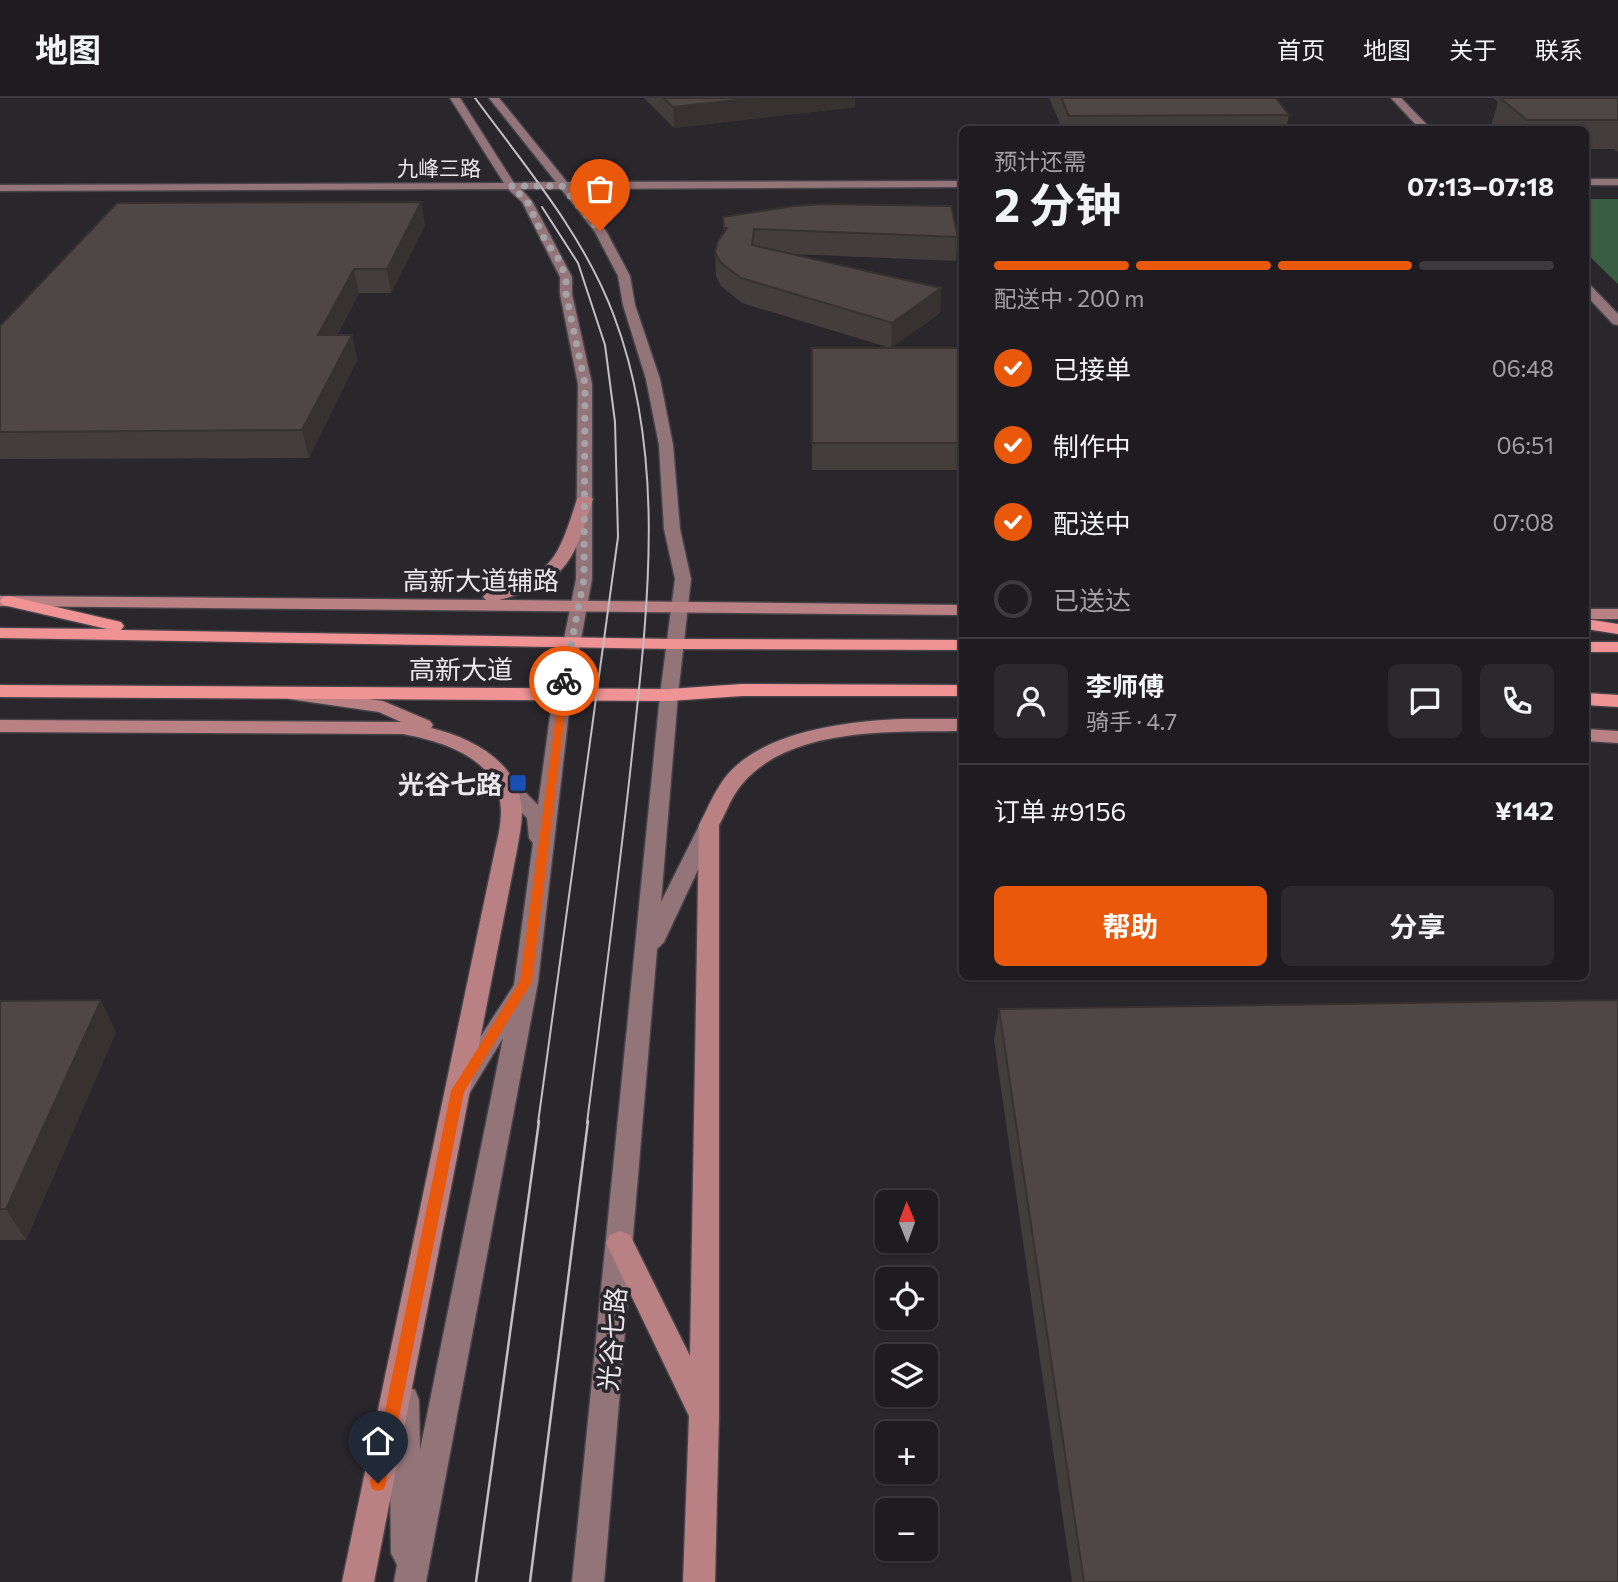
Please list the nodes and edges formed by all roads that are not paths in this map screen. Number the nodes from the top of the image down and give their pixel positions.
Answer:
1 (455, 98) edge
2 (494, 98) edge
3 (1396, 98) edge
4 (1423, 126) edge
5 (1589, 182) edge
6 (1618, 182) edge
7 (959, 184) edge
8 (511, 186) junction
9 (562, 186) junction
10 (0, 188) edge
11 (1589, 291) edge
12 (1618, 321) edge
13 (585, 499) junction
14 (4, 601) edge
15 (459, 605) junction
16 (579, 606) junction
17 (680, 607) junction
18 (959, 610) edge
19 (1589, 614) edge
20 (1618, 614) edge
21 (1589, 624) edge
22 (1618, 629) edge
23 (0, 633) edge
24 (158, 635) junction
25 (571, 642) junction
26 (674, 644) junction
27 (959, 645) edge
28 (1589, 647) edge
29 (1618, 647) edge
30 (0, 691) edge
31 (959, 691) edge
32 (276, 693) junction
33 (562, 694) junction
34 (669, 695) junction
35 (1589, 699) edge
36 (1618, 701) edge
37 (959, 725) edge
38 (0, 726) edge
39 (446, 735) junction
40 (1589, 735) edge
41 (1618, 737) edge
42 (500, 778) junction
43 (709, 825) junction
44 (540, 861) junction
45 (647, 956) junction
46 (526, 982) junction
47 (458, 1091) junction
48 (620, 1243) junction
49 (403, 1360) junction
50 (704, 1416) junction
51 (358, 1582) edge
52 (409, 1582) edge
53 (588, 1582) edge
54 (699, 1582) edge

1 - 8 street
2 - 9 street, 光谷七路
3 - 4 street
5 - 6 street
7 - 9 street, 九峰三路
8 - 9 street, 九峰三路
8 - 10 street, 九峰三路
8 - 13 street
9 - 17 street, 光谷七路
11 - 12 street
13 - 15 main road
13 - 16 street
14 - 15 main road, 高新大道辅路
14 - 24 highway
15 - 16 main road, 高新大道辅路
16 - 17 main road, 高新大道辅路
16 - 25 street
17 - 18 main road, 高新大道辅路
17 - 26 street, 光谷七路
19 - 20 main road
21 - 22 highway
23 - 24 highway, 高新大道
24 - 25 highway, 高新大道
25 - 26 highway, 高新大道
25 - 33 street
26 - 27 highway, 高新大道
26 - 34 street, 光谷七路
28 - 29 highway
30 - 32 highway, 高新大道
31 - 34 highway, 高新大道
32 - 33 highway, 高新大道
32 - 39 main road
33 - 34 highway, 高新大道
33 - 44 street
34 - 45 street, 光谷七路
35 - 36 highway
37 - 43 main road
38 - 39 main road
39 - 42 main road
40 - 41 main road
42 - 44 street
42 - 47 main road
43 - 45 street
43 - 50 main road
44 - 46 street
45 - 48 street, 光谷七路
46 - 47 street
46 - 52 street
47 - 49 main road
48 - 50 main road
48 - 53 street, 光谷七路
49 - 51 main road
49 - 52 street
50 - 54 main road

